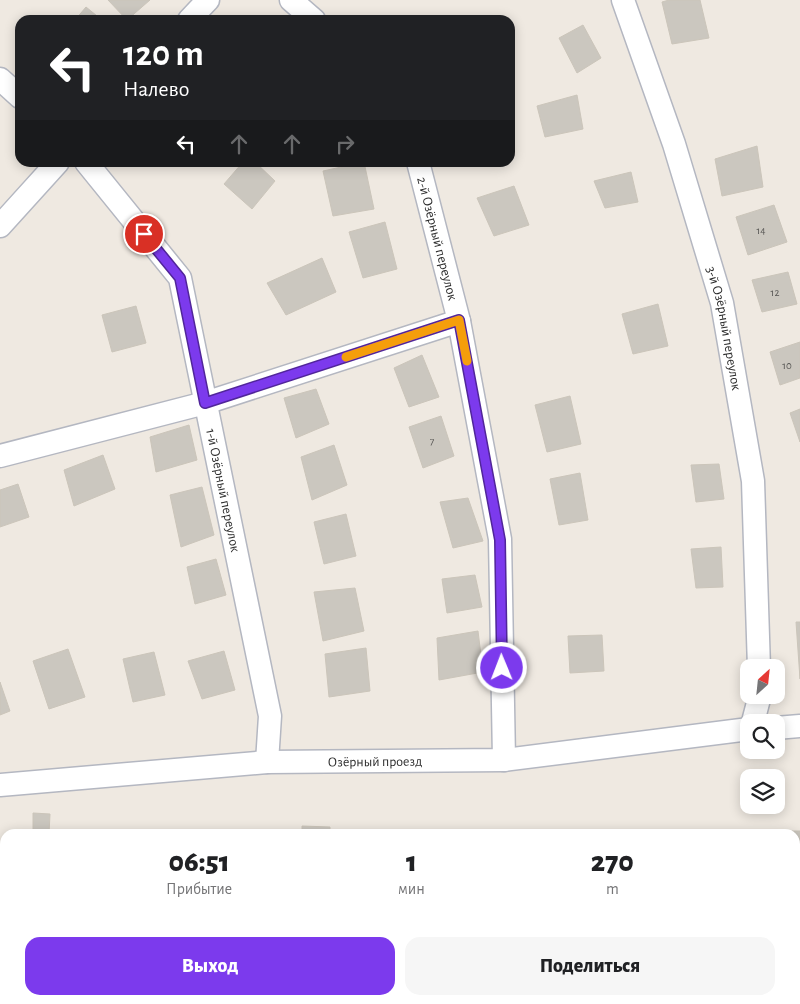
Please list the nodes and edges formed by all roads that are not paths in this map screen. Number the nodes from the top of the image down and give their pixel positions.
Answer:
1 (208, 0) edge
2 (291, 0) edge
3 (623, 0) edge
4 (194, 15) edge
5 (308, 15) edge
6 (0, 79) edge
7 (15, 92) edge
8 (53, 167) edge
9 (90, 167) edge
10 (419, 167) edge
11 (0, 226) edge
12 (459, 320) junction
13 (205, 403) junction
14 (0, 456) edge
15 (759, 659) edge
16 (800, 726) edge
17 (785, 727) edge
18 (740, 730) edge
19 (504, 760) junction
20 (267, 762) junction
21 (0, 785) edge

1 - 4 street
2 - 5 street
3 - 15 street, 3-й Озёрный переулок
6 - 7 street
8 - 11 street
9 - 13 street, 1-й Озёрный переулок
10 - 12 street, 2-й Озёрный переулок
12 - 13 street
12 - 19 street, 2-й Озёрный переулок
13 - 14 street
13 - 20 street, 1-й Озёрный переулок
16 - 17 street
18 - 19 street, Озёрный проезд
19 - 20 street, Озёрный проезд
20 - 21 street, Озёрный проезд

